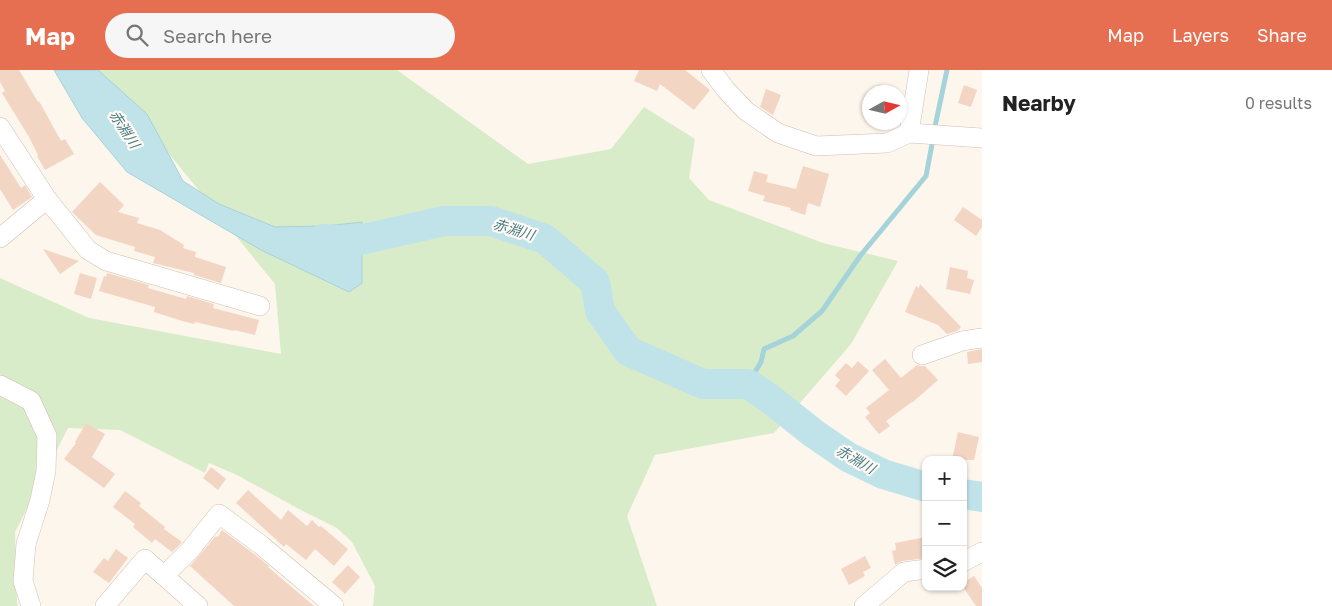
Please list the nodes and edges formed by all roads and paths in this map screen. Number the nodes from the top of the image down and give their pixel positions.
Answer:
1 (711, 70) edge
2 (919, 70) edge
3 (0, 127) edge
4 (913, 133) junction
5 (982, 138) edge
6 (47, 199) junction
7 (0, 238) edge
8 (260, 306) dead end
9 (982, 338) edge
10 (922, 355) dead end
11 (0, 385) edge
12 (982, 552) edge
13 (967, 560) edge
14 (922, 570) edge
15 (164, 576) junction
16 (31, 606) edge
17 (105, 606) edge
18 (198, 606) edge
19 (334, 606) edge
20 (864, 606) edge

1 - 4 street
2 - 4 street
3 - 6 street
4 - 5 street
6 - 7 street
6 - 8 street
9 - 10 street
11 - 16 street
12 - 13 street
14 - 20 street
15 - 17 street
15 - 18 street
15 - 19 street

